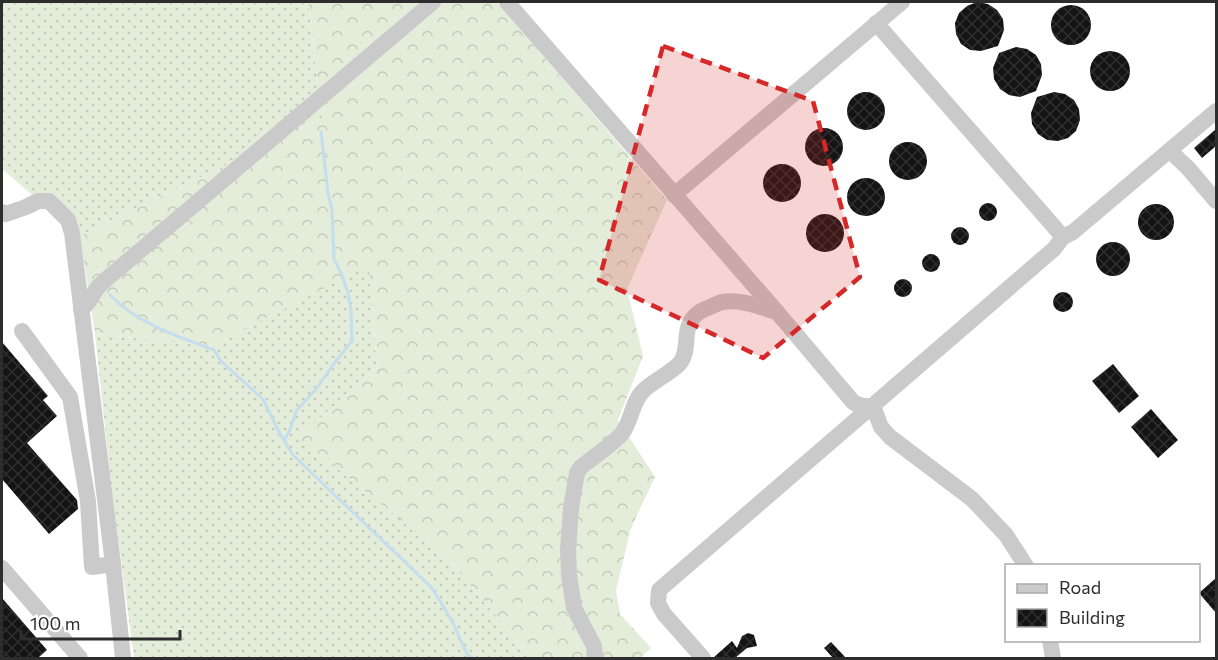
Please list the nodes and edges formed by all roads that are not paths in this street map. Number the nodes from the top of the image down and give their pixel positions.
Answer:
1 (433, 2) edge
2 (507, 2) edge
3 (902, 2) edge
4 (876, 23) junction
5 (1216, 111) edge
6 (1170, 151) junction
7 (674, 195) junction
8 (1216, 201) edge
9 (2, 212) edge
10 (1063, 237) junction
11 (81, 309) junction
12 (777, 312) junction
13 (22, 331) dead end
14 (873, 406) junction
15 (113, 564) junction
16 (1025, 564) edge
17 (2, 568) edge
18 (1050, 642) edge
19 (80, 658) edge
20 (123, 658) edge
21 (595, 658) edge
22 (703, 658) edge
23 (1053, 658) edge

1 - 11 street
2 - 7 street
3 - 4 street
4 - 7 street
4 - 10 street
5 - 6 street
6 - 8 street
6 - 10 street
7 - 12 street
9 - 11 street
10 - 14 street
11 - 15 street
12 - 14 street
12 - 21 street
13 - 15 street
14 - 16 street
14 - 22 street
15 - 20 street
17 - 19 street
18 - 23 street

